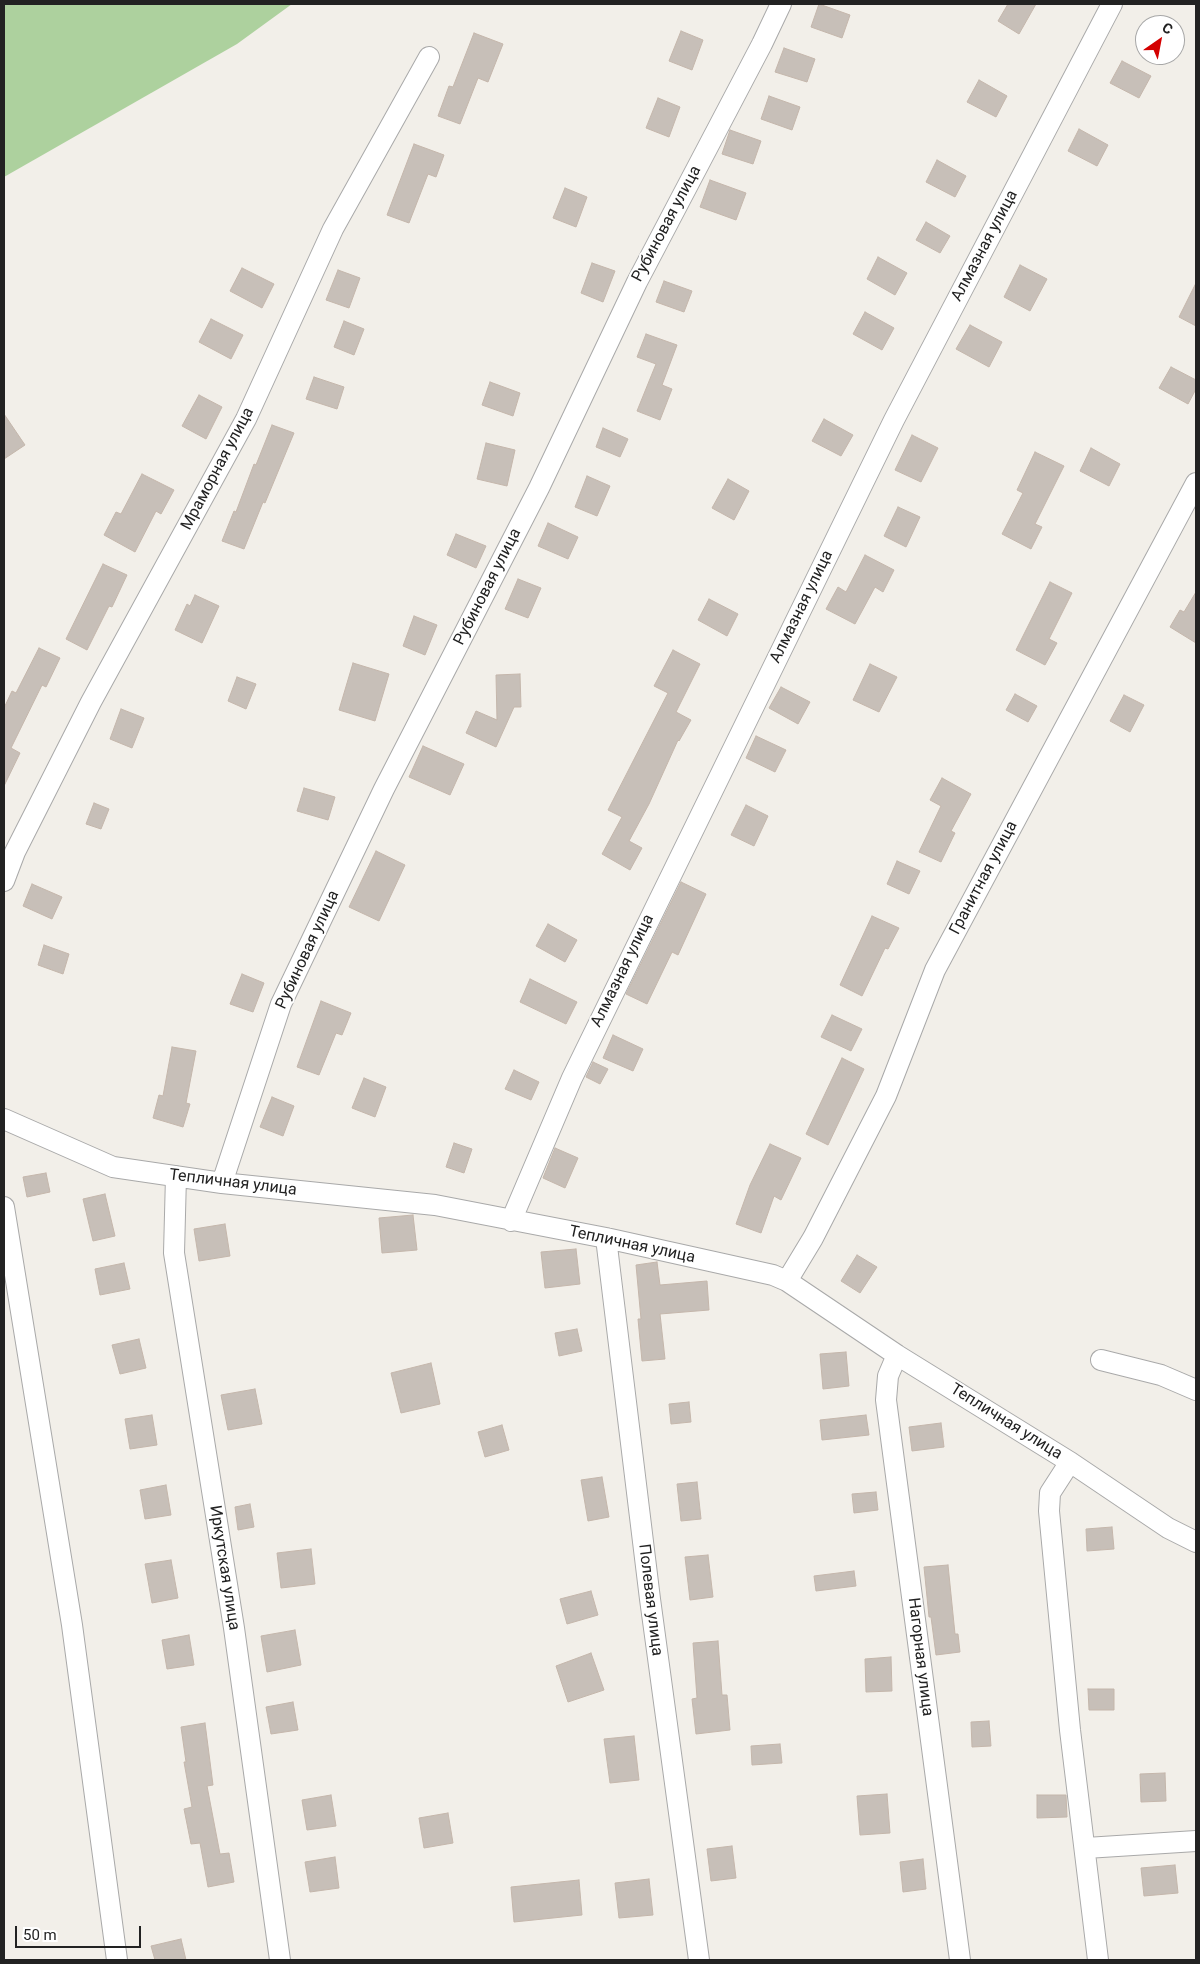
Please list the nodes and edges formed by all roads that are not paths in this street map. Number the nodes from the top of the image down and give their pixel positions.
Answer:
1 (781, 4) edge
2 (1112, 4) edge
3 (429, 57) dead end
4 (1196, 483) edge
5 (4, 880) edge
6 (4, 1119) edge
7 (176, 1176) junction
8 (222, 1183) junction
9 (4, 1207) edge
10 (511, 1221) junction
11 (606, 1238) junction
12 (787, 1281) junction
13 (897, 1355) junction
14 (1101, 1360) dead end
15 (1196, 1390) edge
16 (1070, 1462) junction
17 (1196, 1542) edge
18 (1196, 1841) edge
19 (1086, 1848) junction
20 (117, 1960) edge
21 (280, 1960) edge
22 (699, 1960) edge
23 (960, 1960) edge
24 (1098, 1960) edge

1 - 8 street, Рубиновая улица
2 - 10 street, Алмазная улица
3 - 5 street, Мраморная улица
4 - 12 street, Гранитная улица
6 - 7 street, Тепличная улица
7 - 8 street, Тепличная улица
7 - 21 street, Иркутская улица
8 - 10 street, Тепличная улица
9 - 20 street
10 - 11 street, Тепличная улица
11 - 12 street, Тепличная улица
11 - 22 street, Полевая улица
12 - 13 street, Тепличная улица
13 - 16 street, Тепличная улица
13 - 23 street, Нагорная улица
14 - 15 street
16 - 17 street, Тепличная улица
16 - 19 street
18 - 19 street
19 - 24 street

